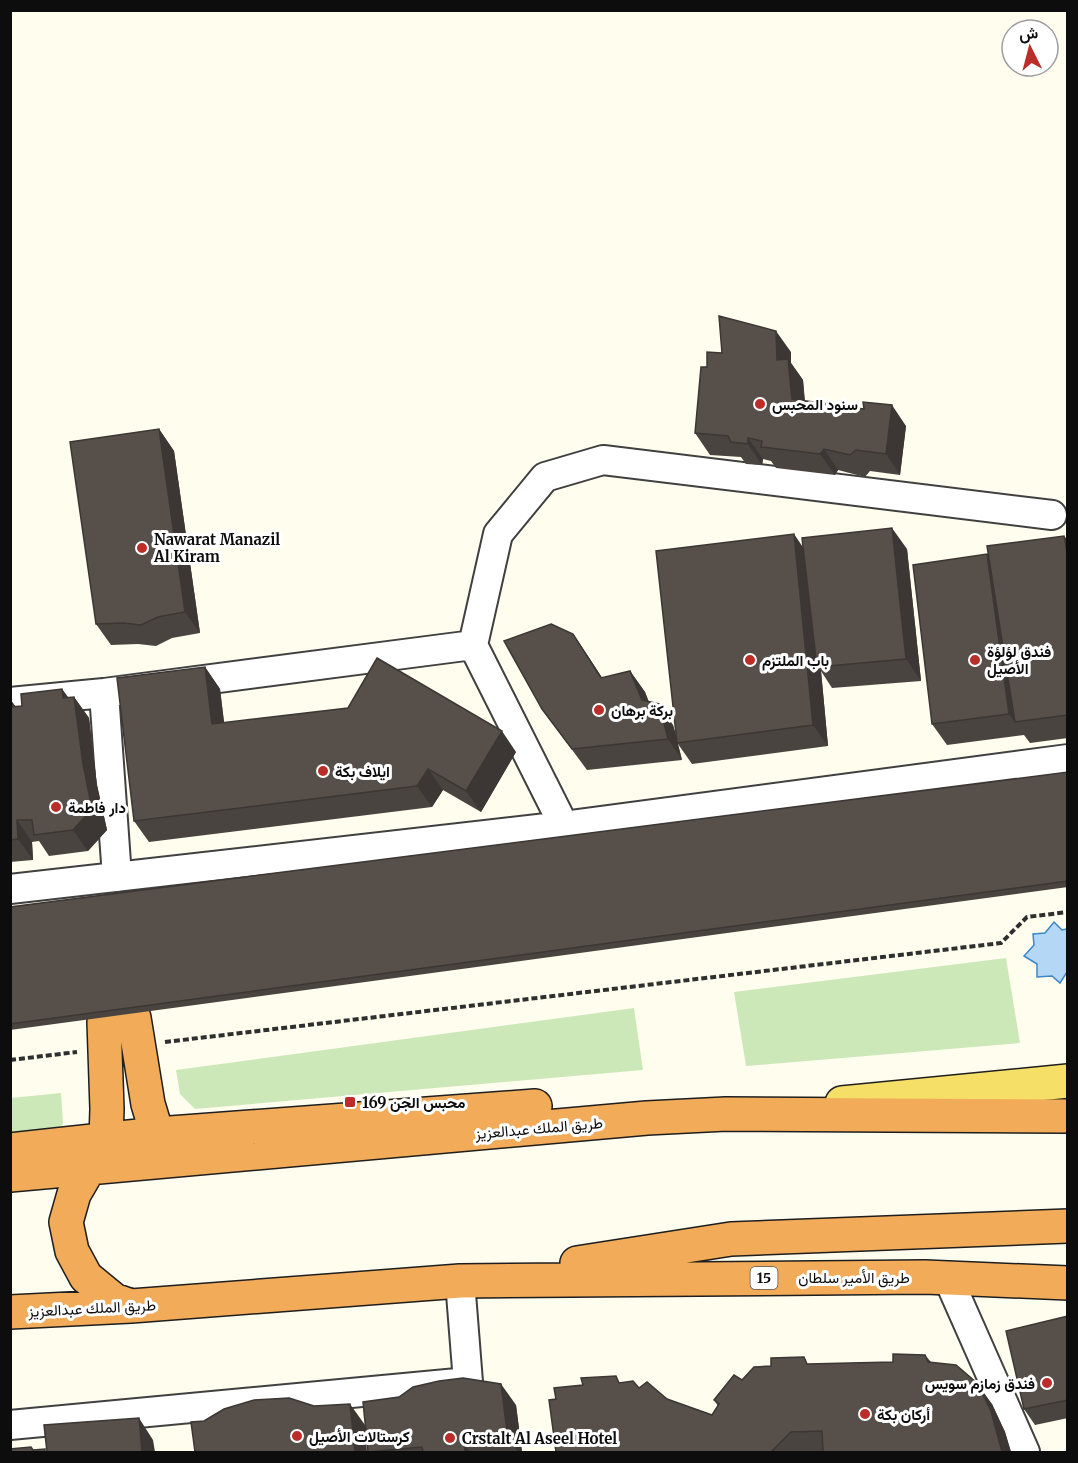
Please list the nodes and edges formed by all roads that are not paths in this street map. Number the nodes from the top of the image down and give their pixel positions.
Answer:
1 (1052, 515) dead end
2 (473, 645) junction
3 (104, 693) junction
4 (10, 702) edge
5 (1068, 759) edge
6 (564, 826) junction
7 (122, 881) junction
8 (10, 889) edge
9 (1068, 1081) edge
10 (726, 1113) junction
11 (1068, 1116) edge
12 (647, 1119) junction
13 (157, 1134) junction
14 (106, 1139) junction
15 (10, 1150) edge
16 (87, 1169) junction
17 (10, 1175) edge
18 (1068, 1226) edge
19 (948, 1278) junction
20 (460, 1281) junction
21 (1068, 1283) edge
22 (131, 1306) junction
23 (10, 1312) edge
24 (10, 1425) edge
25 (1024, 1452) edge

1 - 2 street
2 - 3 street
2 - 6 street
3 - 4 street
3 - 7 street
5 - 6 street
6 - 7 street
7 - 8 street
9 - 10 main road, طريق الملك عبدالعزيز
10 - 11 highway
10 - 12 highway, طريق الملك عبدالعزيز
12 - 13 highway
12 - 16 highway, طريق الملك عبدالعزيز
13 - 14 highway
13 - 14 highway
14 - 15 highway
14 - 16 highway
16 - 17 highway, طريق الملك عبدالعزيز
16 - 22 highway
18 - 20 highway
19 - 20 highway, طريق الأمير سلطان / 15
19 - 21 highway, طريق الأمير سلطان / 15
19 - 25 street
20 - 22 highway, طريق الملك عبدالعزيز
20 - 24 street
22 - 23 highway, طريق الملك عبدالعزيز

